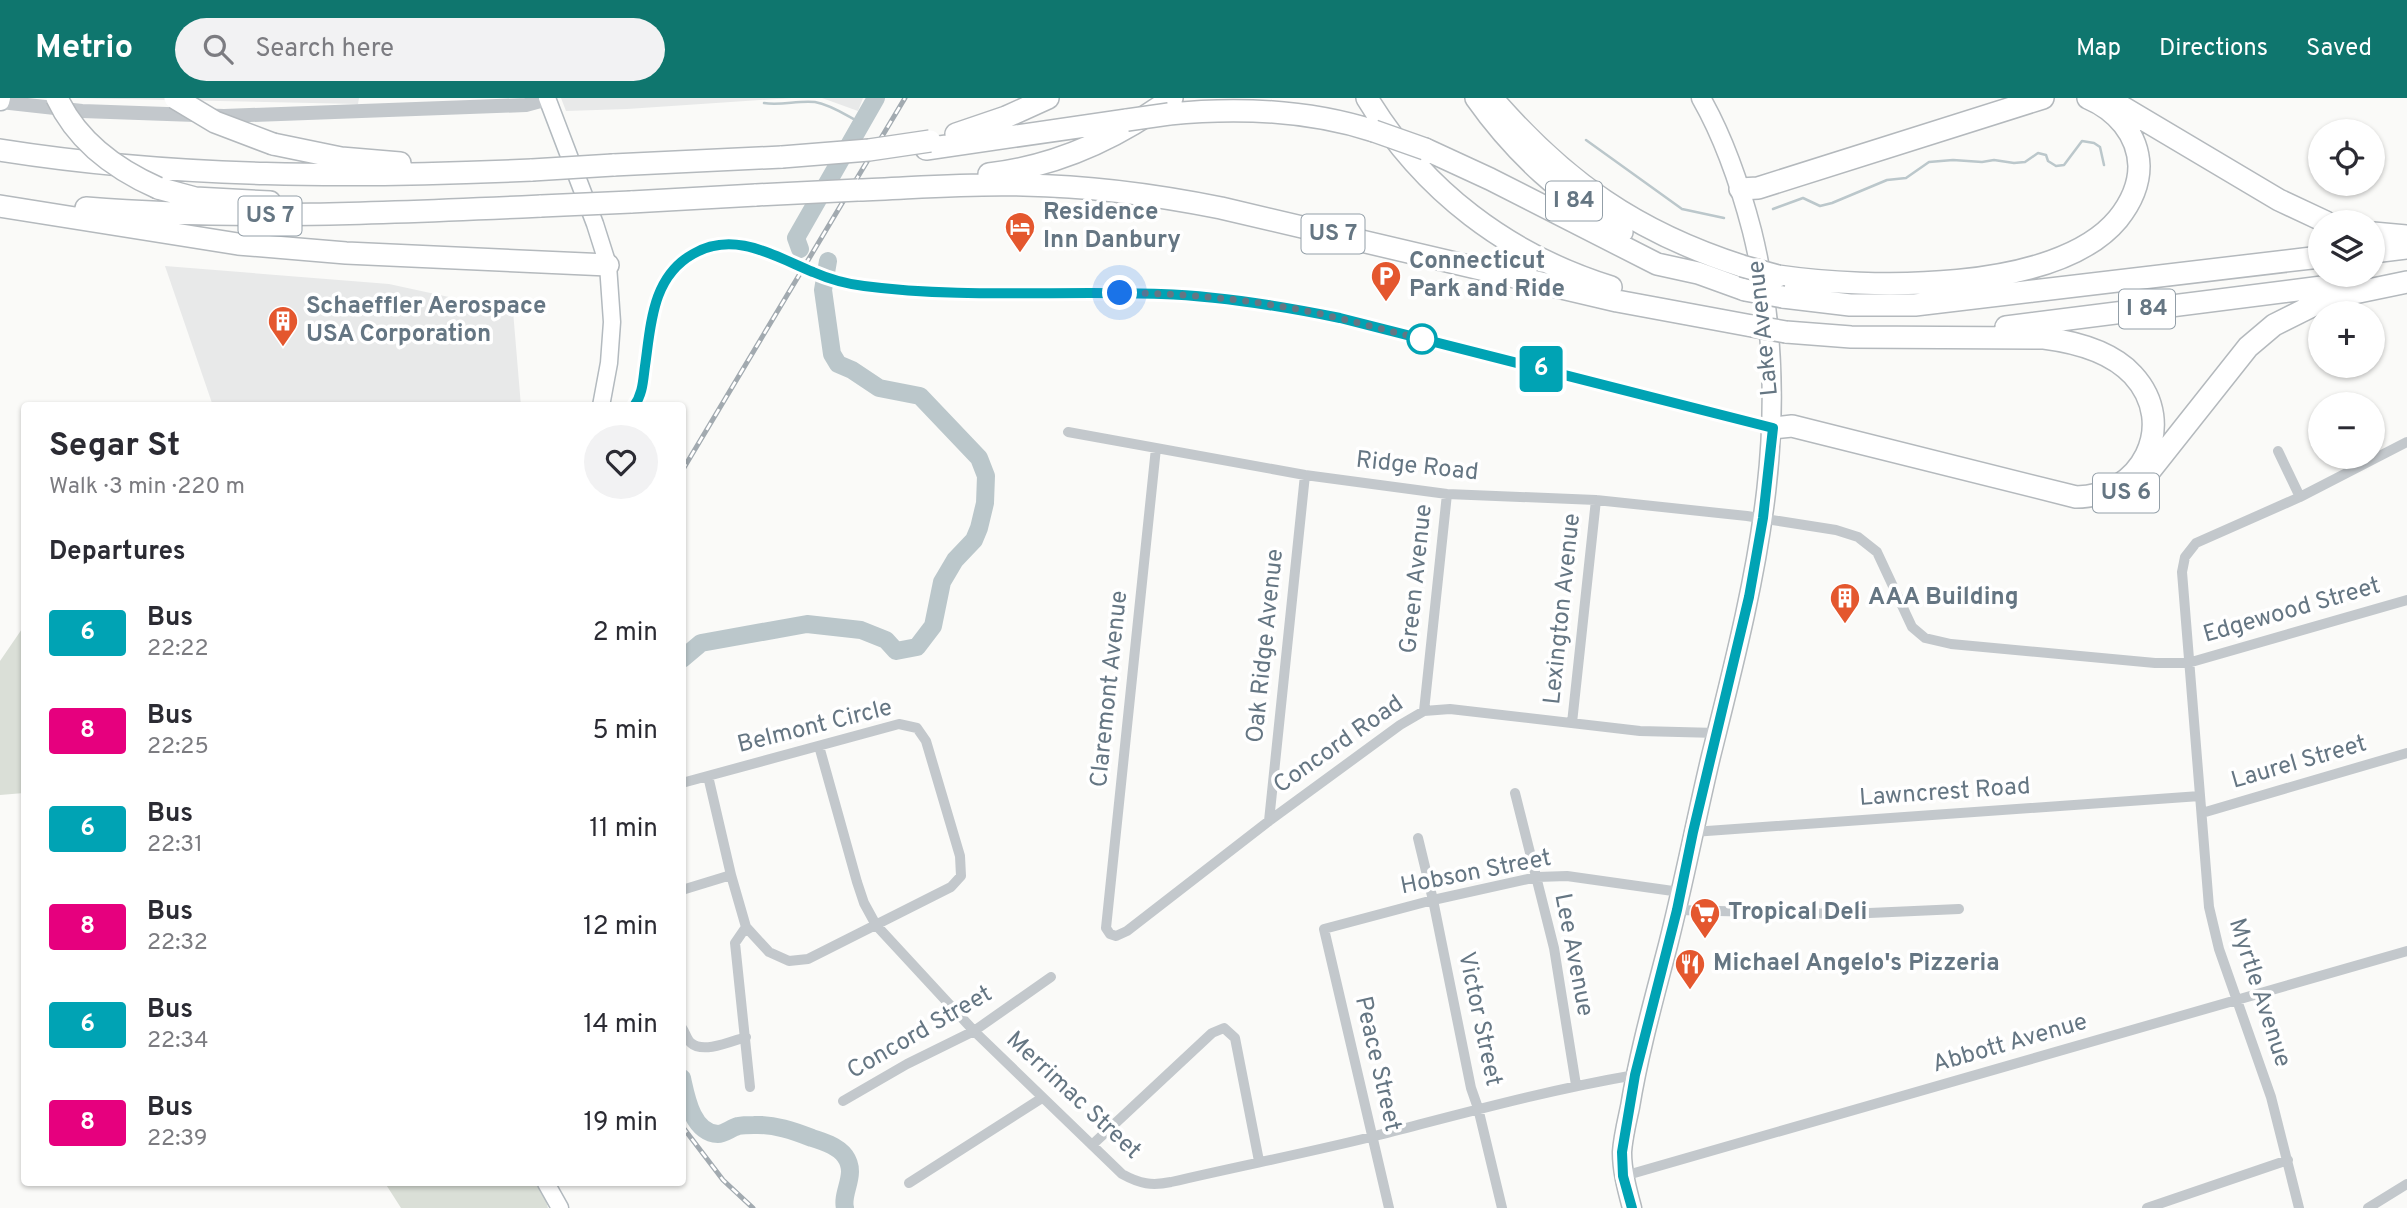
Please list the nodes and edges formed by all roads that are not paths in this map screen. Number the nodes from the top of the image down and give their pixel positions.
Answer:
1 (57, 98) edge
2 (175, 98) edge
3 (1048, 98) edge
4 (1367, 98) edge
5 (1476, 98) edge
6 (1492, 98) edge
7 (1702, 98) edge
8 (2013, 98) edge
9 (2043, 98) edge
10 (2088, 98) edge
11 (2108, 98) edge
12 (547, 99) edge
13 (1, 101) edge
14 (1171, 106) edge
15 (928, 145) junction
16 (0, 150) edge
17 (532, 170) junction
18 (912, 186) junction
19 (1740, 190) junction
20 (0, 199) edge
21 (0, 206) edge
22 (541, 206) junction
23 (2308, 214) edge
24 (2385, 234) edge
25 (2407, 236) edge
26 (2407, 248) edge
27 (2385, 250) edge
28 (2308, 258) edge
29 (608, 265) junction
30 (1698, 273) junction
31 (2407, 275) edge
32 (2407, 282) edge
33 (1752, 326) junction
34 (1885, 337) junction
35 (602, 402) edge
36 (636, 402) edge
37 (1773, 428) junction
38 (1069, 432) dead end
39 (2407, 442) edge
40 (1156, 448) junction
41 (2278, 451) dead end
42 (1305, 475) junction
43 (1447, 494) junction
44 (2300, 497) junction
45 (1596, 500) junction
46 (1763, 518) junction
47 (2407, 600) edge
48 (2188, 663) junction
49 (1424, 711) junction
50 (1572, 723) junction
51 (1717, 733) junction
52 (819, 746) junction
53 (2407, 753) edge
54 (708, 775) junction
55 (686, 782) edge
56 (1515, 793) dead end
57 (2200, 796) junction
58 (2202, 813) junction
59 (1269, 821) junction
60 (1693, 832) junction
61 (1418, 838) dead end
62 (731, 875) junction
63 (1537, 877) junction
64 (686, 889) edge
65 (1680, 892) junction
66 (1433, 900) junction
67 (1959, 909) dead end
68 (1677, 910) junction
69 (876, 925) junction
70 (747, 927) junction
71 (1324, 929) joint
72 (1110, 934) joint
73 (2407, 951) edge
74 (1051, 977) dead end
75 (2239, 1001) junction
76 (974, 1031) junction
77 (686, 1035) edge
78 (746, 1037) junction
79 (1635, 1075) junction
80 (1576, 1085) junction
81 (750, 1087) dead end
82 (1042, 1098) junction
83 (843, 1101) dead end
84 (1478, 1108) junction
85 (1372, 1136) junction
86 (1092, 1145) junction
87 (2288, 1160) junction
88 (1259, 1161) junction
89 (1623, 1176) junction
90 (909, 1184) dead end
91 (2407, 1184) edge
92 (548, 1186) edge
93 (560, 1208) edge
94 (1389, 1208) edge
95 (1502, 1208) edge
96 (1632, 1208) edge
97 (2147, 1208) edge
98 (2299, 1208) edge
99 (2368, 1208) edge

1 - 22 highway, bridge
2 - 17 highway, bridge
3 - 15 highway
4 - 33 highway, I 84
5 - 30 highway, I 84
6 - 10 highway, bridge
7 - 19 main road, Lake Avenue
8 - 19 highway
9 - 19 highway
11 - 23 highway
12 - 13 street
12 - 29 main road
14 - 15 highway, bridge
14 - 18 highway
14 - 30 highway, bridge
15 - 17 highway, US 7, bridge
16 - 17 highway, US 7
18 - 22 highway, US 7, bridge
18 - 33 highway, US 7
19 - 37 main road, Lake Avenue
20 - 22 highway, US 7
21 - 29 highway
24 - 25 highway
26 - 27 highway
28 - 30 highway, I 84, bridge
29 - 35 main road
31 - 34 highway, I 84
32 - 37 highway, US 6
33 - 34 highway, I 84, bridge
34 - 37 highway
36 - 37 street
37 - 46 main road, Lake Avenue
38 - 40 street, Ridge Road
39 - 44 street
40 - 42 street, Ridge Road
40 - 72 street, Claremont Avenue
41 - 44 street
42 - 43 street, Ridge Road
42 - 59 street, Oak Ridge Avenue
43 - 45 street, Ridge Road
43 - 49 street, Green Avenue
44 - 48 street, Myrtle Avenue
45 - 46 street, Ridge Road
45 - 50 street, Lexington Avenue
46 - 48 street, Edgewood Street
46 - 51 main road, Lake Avenue
47 - 48 street, Edgewood Street
48 - 57 street, Myrtle Avenue
49 - 50 street, Concord Road
49 - 59 street, Concord Road
50 - 51 street, Concord Road
51 - 60 main road, Lake Avenue
52 - 54 street, Belmont Circle
52 - 69 street, Merrimac Street
52 - 69 street, Belmont Circle
53 - 58 street, Laurel Street
54 - 55 street, Belmont Circle
54 - 62 street, Belmont Circle
56 - 63 street, Lee Avenue
57 - 58 street, Myrtle Avenue
57 - 60 street, Lawncrest Road
58 - 75 street, Myrtle Avenue
59 - 72 street, Concord Road
60 - 65 main road, Lake Avenue
61 - 66 street, Victor Street
62 - 64 street
62 - 70 street, Belmont Circle
63 - 65 street, Hobson Street
63 - 66 street, Hobson Street
63 - 80 street, Lee Avenue
65 - 68 main road, Lake Avenue
66 - 71 street, Hobson Street
66 - 84 street, Victor Street
67 - 68 street
68 - 79 main road, Lake Avenue
69 - 70 street, Belmont Circle
69 - 76 street, Merrimac Street
70 - 78 street
71 - 85 street, Peace Street
73 - 75 street, Abbott Avenue
74 - 76 street, Concord Street
75 - 87 street, Myrtle Avenue
75 - 89 street, Abbott Avenue
76 - 82 street, Merrimac Street
76 - 83 street, Concord Street
77 - 78 street
78 - 81 street
79 - 80 street, Merrimac Street
79 - 89 main road, Lake Avenue
80 - 84 street, Merrimac Street
82 - 86 street, Merrimac Street
82 - 90 street
84 - 85 street, Merrimac Street
84 - 95 street, Victor Street
85 - 88 street, Merrimac Street
85 - 94 street, Peace Street
86 - 88 street, Merrimac Street
86 - 88 street
87 - 97 street
87 - 98 street, Myrtle Avenue
89 - 96 main road, Lake Avenue
91 - 99 street
92 - 93 main road

